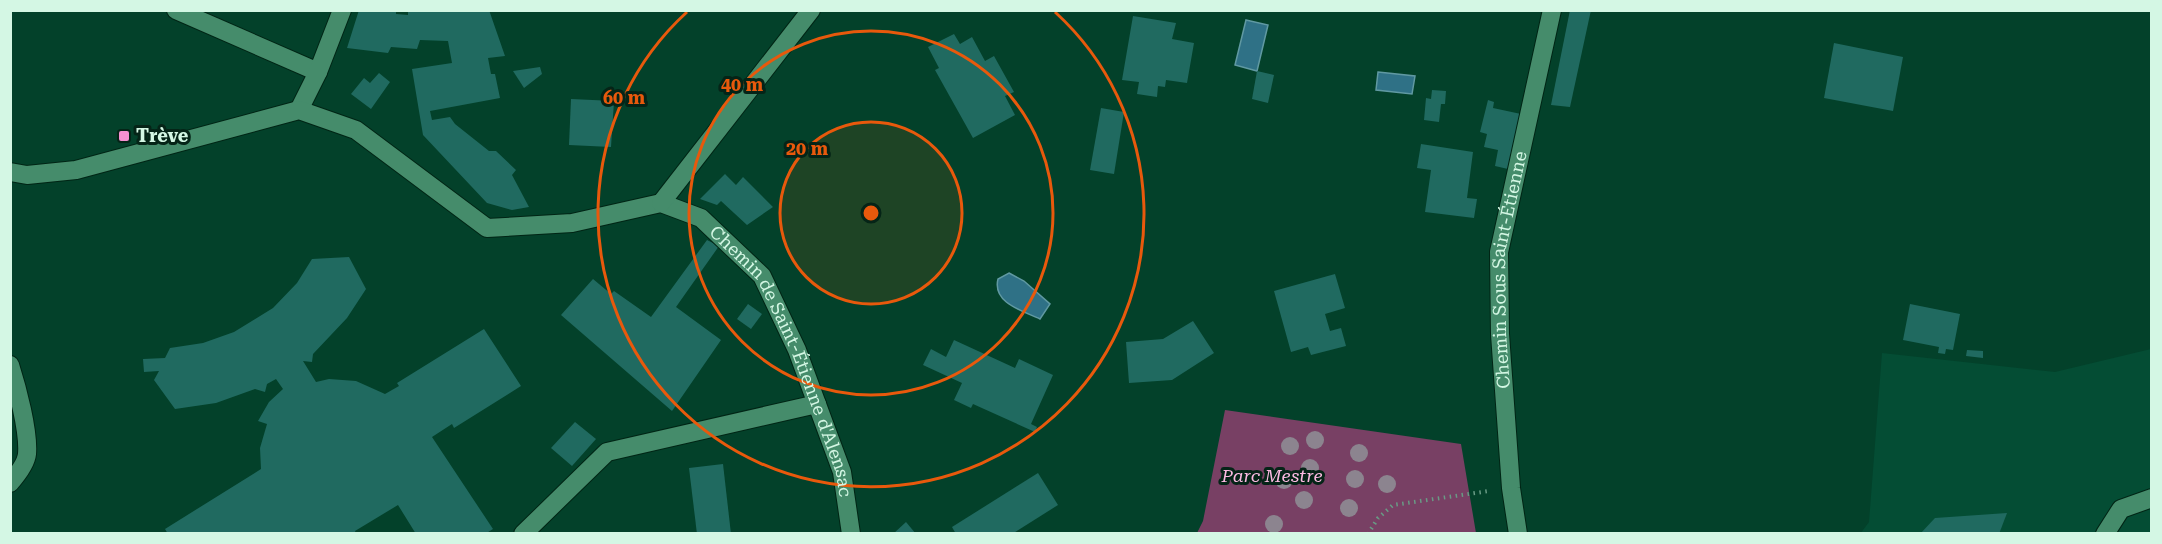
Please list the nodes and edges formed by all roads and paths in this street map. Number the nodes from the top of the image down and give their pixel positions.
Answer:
1 (176, 10) edge
2 (342, 10) edge
3 (810, 10) edge
4 (1552, 10) edge
5 (318, 72) junction
6 (299, 110) junction
7 (10, 172) edge
8 (661, 203) junction
9 (10, 365) edge
10 (817, 404) junction
11 (10, 483) edge
12 (1510, 489) junction
13 (2151, 498) edge
14 (524, 534) edge
15 (851, 534) edge
16 (1368, 534) edge
17 (1518, 534) edge
18 (2105, 534) edge

1 - 5 street
2 - 5 street
3 - 8 street
4 - 12 street, Chemin Sous Saint-Étienne
5 - 6 street
6 - 7 street
6 - 8 street
8 - 10 street, Chemin de Saint-Étienne d'Alensac
9 - 11 street
10 - 14 street
10 - 15 street, Chemin de Saint-Étienne d'Alensac
12 - 16 path
12 - 17 street, Chemin Sous Saint-Étienne
13 - 18 street

